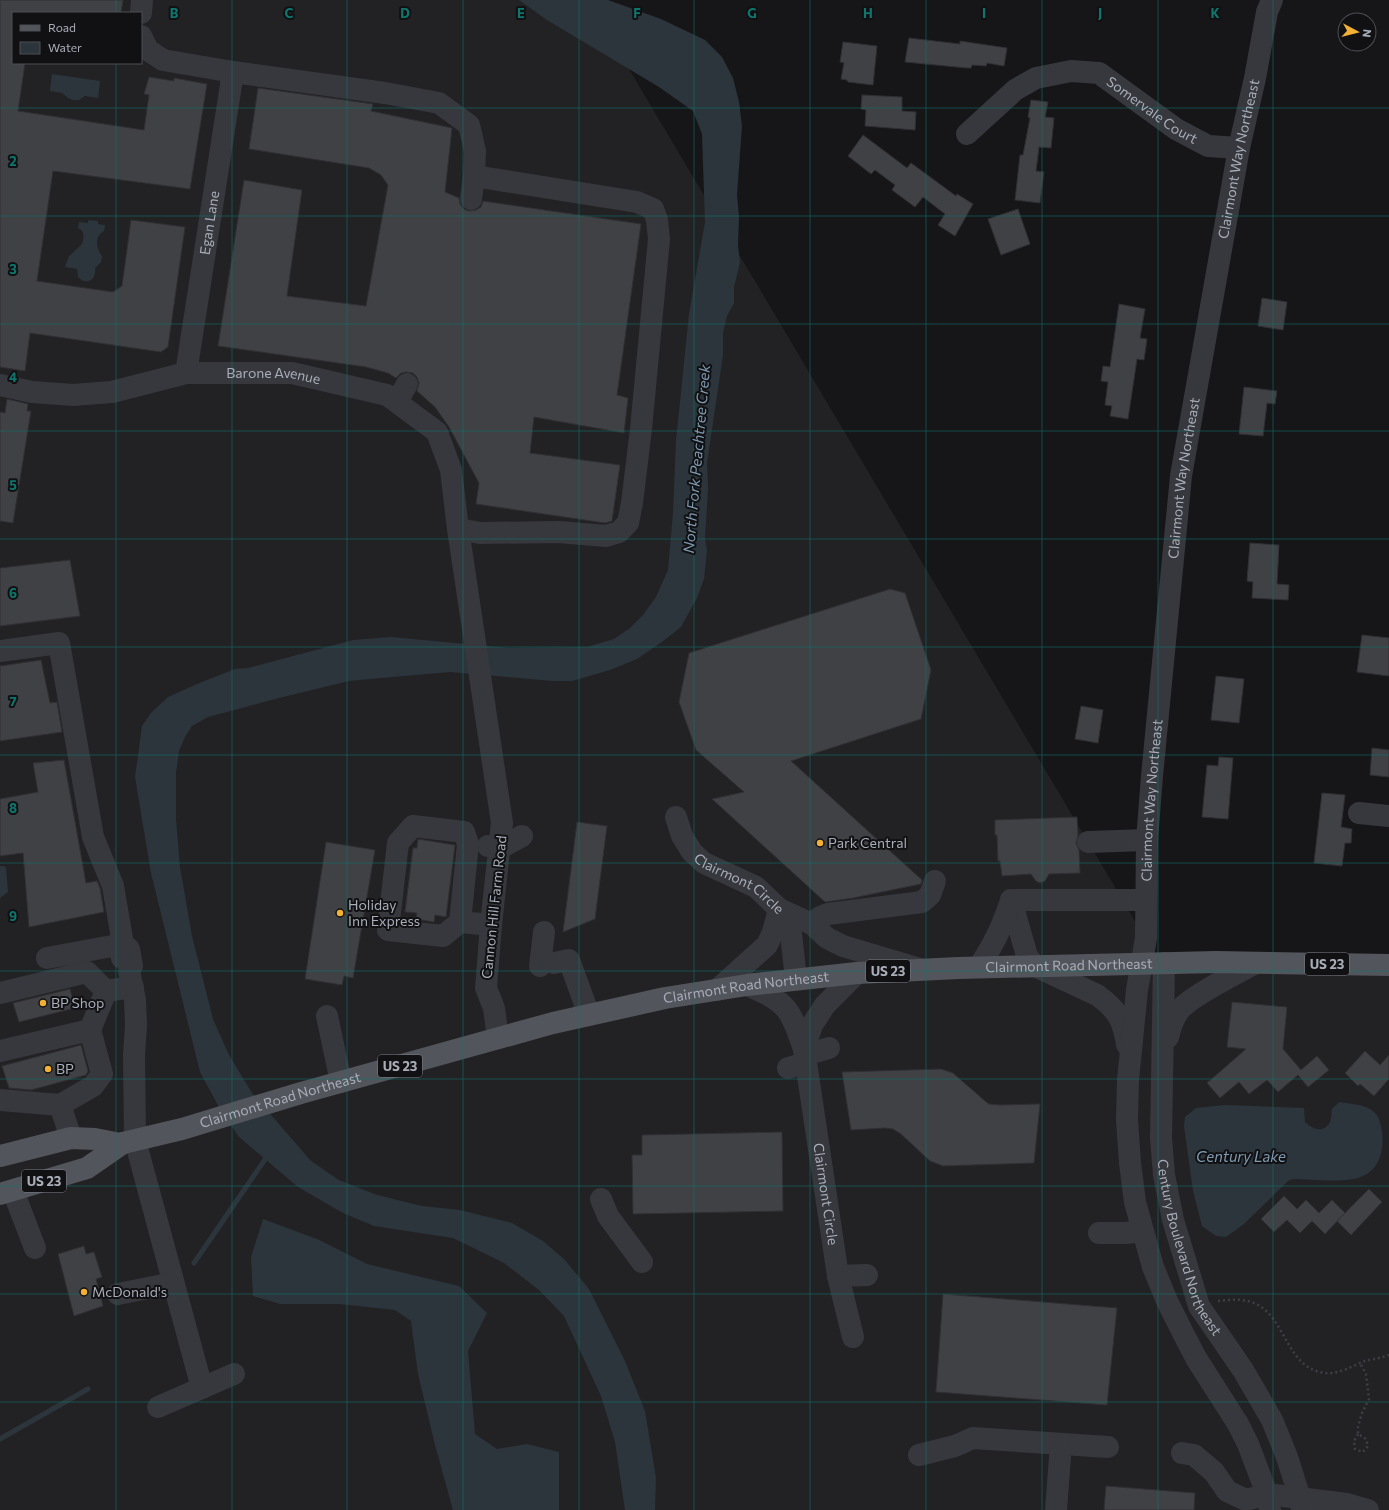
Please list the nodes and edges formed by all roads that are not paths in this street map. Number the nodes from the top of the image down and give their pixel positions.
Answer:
1 (142, 0) edge
2 (1272, 0) edge
3 (141, 12) edge
4 (142, 38) edge
5 (233, 72) junction
6 (967, 134) dead end
7 (1239, 148) junction
8 (474, 176) junction
9 (471, 199) dead end
10 (186, 373) junction
11 (0, 386) edge
12 (458, 529) junction
13 (0, 651) edge
14 (1359, 813) dead end
15 (1389, 816) edge
16 (676, 817) dead end
17 (522, 836) dead end
18 (1147, 840) junction
19 (1088, 842) dead end
20 (468, 844) junction
21 (500, 848) junction
22 (935, 881) dead end
23 (1011, 900) junction
24 (1146, 900) junction
25 (779, 909) junction
26 (460, 922) junction
27 (812, 924) junction
28 (491, 925) junction
29 (544, 932) dead end
30 (123, 944) junction
31 (47, 958) dead end
32 (1142, 963) junction
33 (1164, 963) junction
34 (1256, 963) junction
35 (1389, 965) edge
36 (1035, 966) junction
37 (979, 967) junction
38 (921, 970) junction
39 (857, 973) junction
40 (131, 979) junction
41 (796, 979) junction
42 (747, 985) junction
43 (717, 990) junction
44 (106, 991) junction
45 (0, 993) edge
46 (588, 1015) junction
47 (327, 1016) dead end
48 (90, 1030) junction
49 (498, 1038) junction
50 (829, 1048) dead end
51 (0, 1051) edge
52 (801, 1059) junction
53 (1162, 1064) junction
54 (1128, 1080) junction
55 (341, 1082) junction
56 (1, 1095) edge
57 (60, 1105) junction
58 (71, 1138) junction
59 (129, 1142) junction
60 (0, 1156) edge
61 (6, 1192) edge
62 (601, 1199) dead end
63 (1142, 1231) junction
64 (1099, 1233) dead end
65 (35, 1248) dead end
66 (642, 1262) dead end
67 (867, 1275) dead end
68 (838, 1276) junction
69 (173, 1283) junction
70 (118, 1294) dead end
71 (853, 1337) dead end
72 (234, 1374) dead end
73 (202, 1388) junction
74 (158, 1407) dead end
75 (1061, 1444) junction
76 (1108, 1447) dead end
77 (1182, 1453) dead end
78 (919, 1455) dead end
79 (1268, 1502) edge
80 (1301, 1504) edge
81 (1352, 1508) edge
82 (1056, 1510) edge

1 - 3 street
2 - 7 street, Clairmont Way Northeast
4 - 5 street
5 - 8 street
5 - 10 street, Egan Lane
6 - 7 street, Somervale Court
7 - 18 street, Clairmont Way Northeast
8 - 9 street
8 - 12 street
10 - 11 street, Barone Avenue
10 - 12 street, Barone Avenue
12 - 21 street, Cannon Hill Farm Road
13 - 30 street
14 - 15 street
16 - 25 street, Clairmont Circle
17 - 21 street
18 - 19 street
18 - 24 street, Clairmont Way Northeast
20 - 21 street
20 - 26 street
20 - 26 street
21 - 28 street, Cannon Hill Farm Road
22 - 27 street
23 - 24 street
23 - 36 street
23 - 37 street
24 - 32 street, Clairmont Way Northeast
25 - 27 street
25 - 41 street, Clairmont Circle
25 - 43 street
26 - 28 street
27 - 38 street
28 - 49 street, Cannon Hill Farm Road
29 - 46 street
30 - 31 street
30 - 40 street
32 - 33 main road, Clairmont Road Northeast / US 23
32 - 36 main road, Clairmont Road Northeast / US 23
32 - 54 street
33 - 34 main road, Clairmont Road Northeast / US 23
33 - 53 street, Century Boulevard Northeast
34 - 35 main road, Clairmont Road Northeast / US 23
34 - 53 street
36 - 37 main road, Clairmont Road Northeast / US 23
36 - 54 street
37 - 38 main road, Clairmont Road Northeast / US 23
38 - 39 main road, Clairmont Road Northeast / US 23
39 - 41 main road, Clairmont Road Northeast / US 23
39 - 52 street, Clairmont Circle
40 - 44 street
40 - 59 street
41 - 42 main road, Clairmont Road Northeast / US 23
42 - 43 main road, Clairmont Road Northeast / US 23
42 - 52 street, Clairmont Circle
43 - 46 main road, Clairmont Road Northeast / US 23
44 - 45 street
44 - 48 street
46 - 49 main road, Clairmont Road Northeast / US 23
47 - 55 street
48 - 51 street
48 - 57 street
49 - 55 main road, Clairmont Road Northeast / US 23
50 - 52 street
52 - 68 street, Clairmont Circle
53 - 80 street, Century Boulevard Northeast
54 - 63 street
55 - 59 main road, Clairmont Road Northeast / US 23
56 - 57 street
57 - 58 street
58 - 59 main road, Clairmont Road Northeast / US 23
58 - 60 main road, Clairmont Road Northeast / US 23
59 - 61 main road, Clairmont Road Northeast / US 23
59 - 69 street
61 - 65 street
62 - 66 street
63 - 64 street
63 - 79 street
67 - 68 street
68 - 71 street, Clairmont Circle
69 - 70 street
69 - 73 street
72 - 73 street
73 - 74 street
75 - 76 street
75 - 78 street
75 - 82 street
77 - 79 street
79 - 80 street
80 - 81 street

